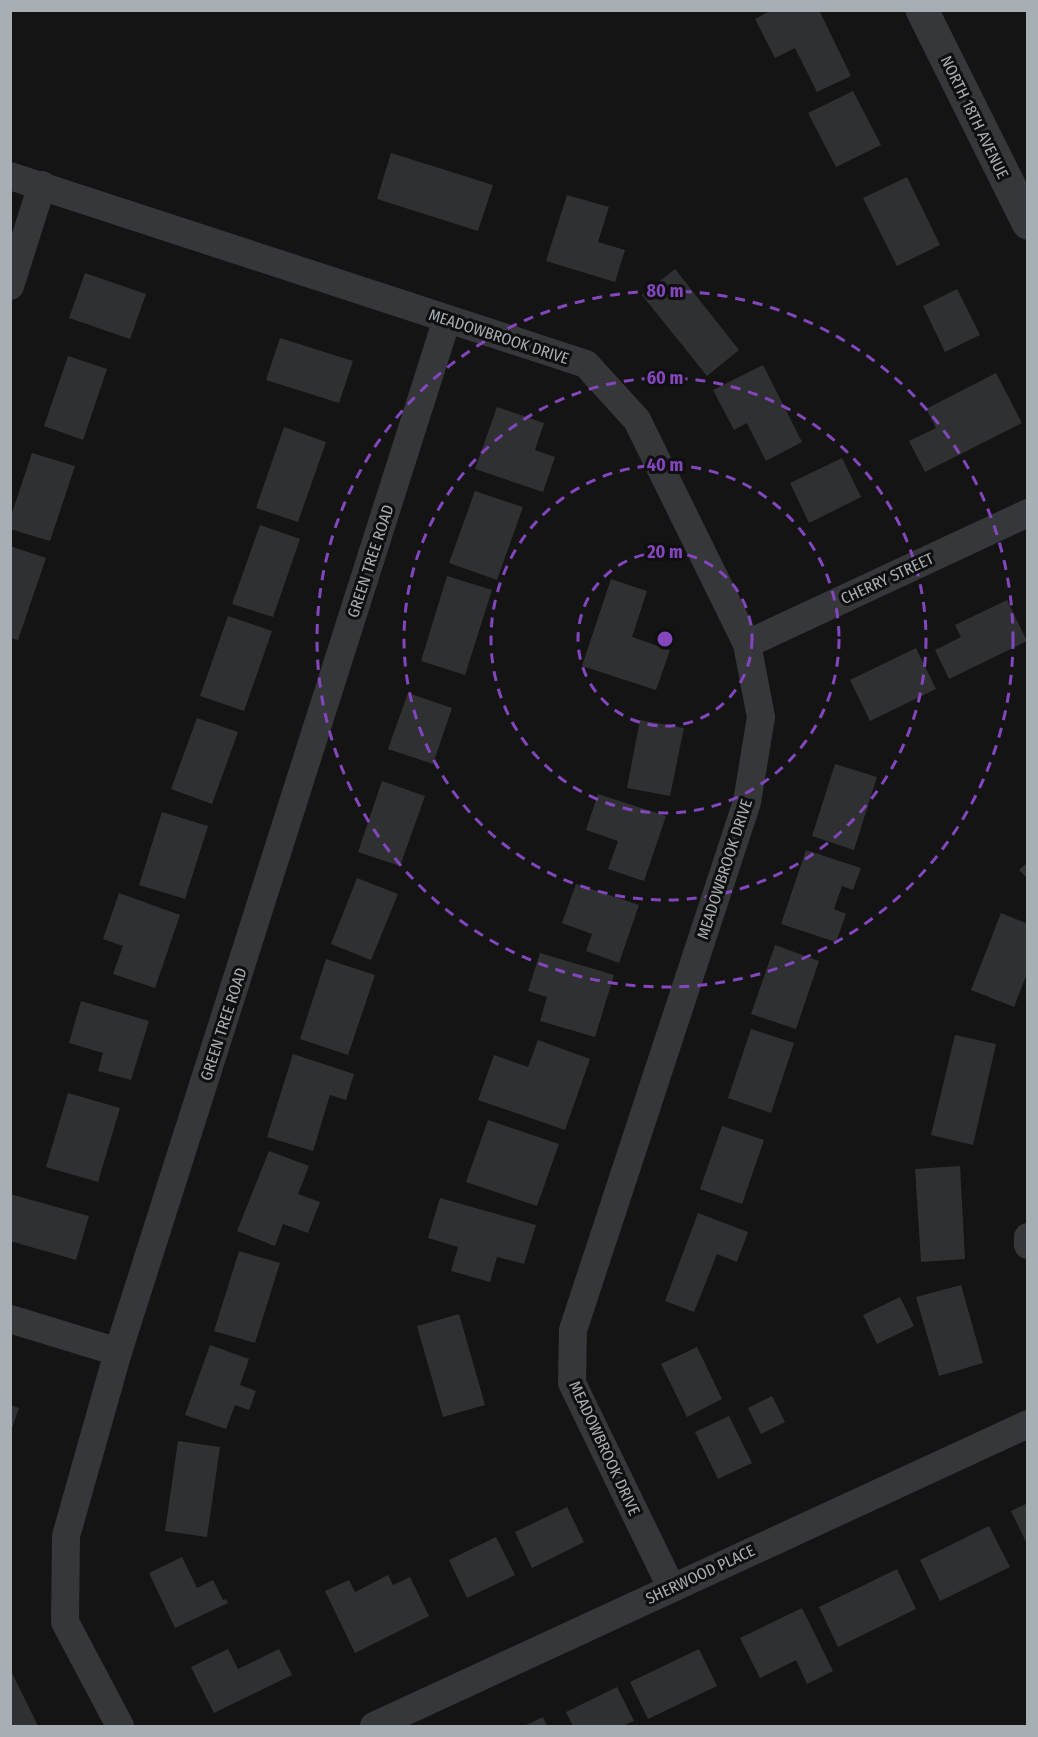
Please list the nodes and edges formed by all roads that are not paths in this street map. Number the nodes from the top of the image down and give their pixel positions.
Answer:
1 (922, 10) edge
2 (10, 176) edge
3 (42, 185) junction
4 (1028, 222) edge
5 (10, 286) edge
6 (447, 319) junction
7 (1028, 513) edge
8 (747, 644) junction
9 (1028, 1237) edge
10 (1028, 1245) edge
11 (10, 1319) edge
12 (118, 1352) junction
13 (1028, 1424) edge
14 (671, 1587) junction
15 (120, 1726) edge
16 (374, 1726) edge

1 - 4 street, NORTH 18TH AVENUE
2 - 3 street, MEADOWBROOK DRIVE
3 - 5 street
3 - 6 street, MEADOWBROOK DRIVE
6 - 8 street, MEADOWBROOK DRIVE
6 - 12 street, GREEN TREE ROAD
7 - 8 street, CHERRY STREET
8 - 14 street, MEADOWBROOK DRIVE
9 - 10 street
11 - 12 street
12 - 15 street, GREEN TREE ROAD
13 - 14 street, SHERWOOD PLACE
14 - 16 street, SHERWOOD PLACE

